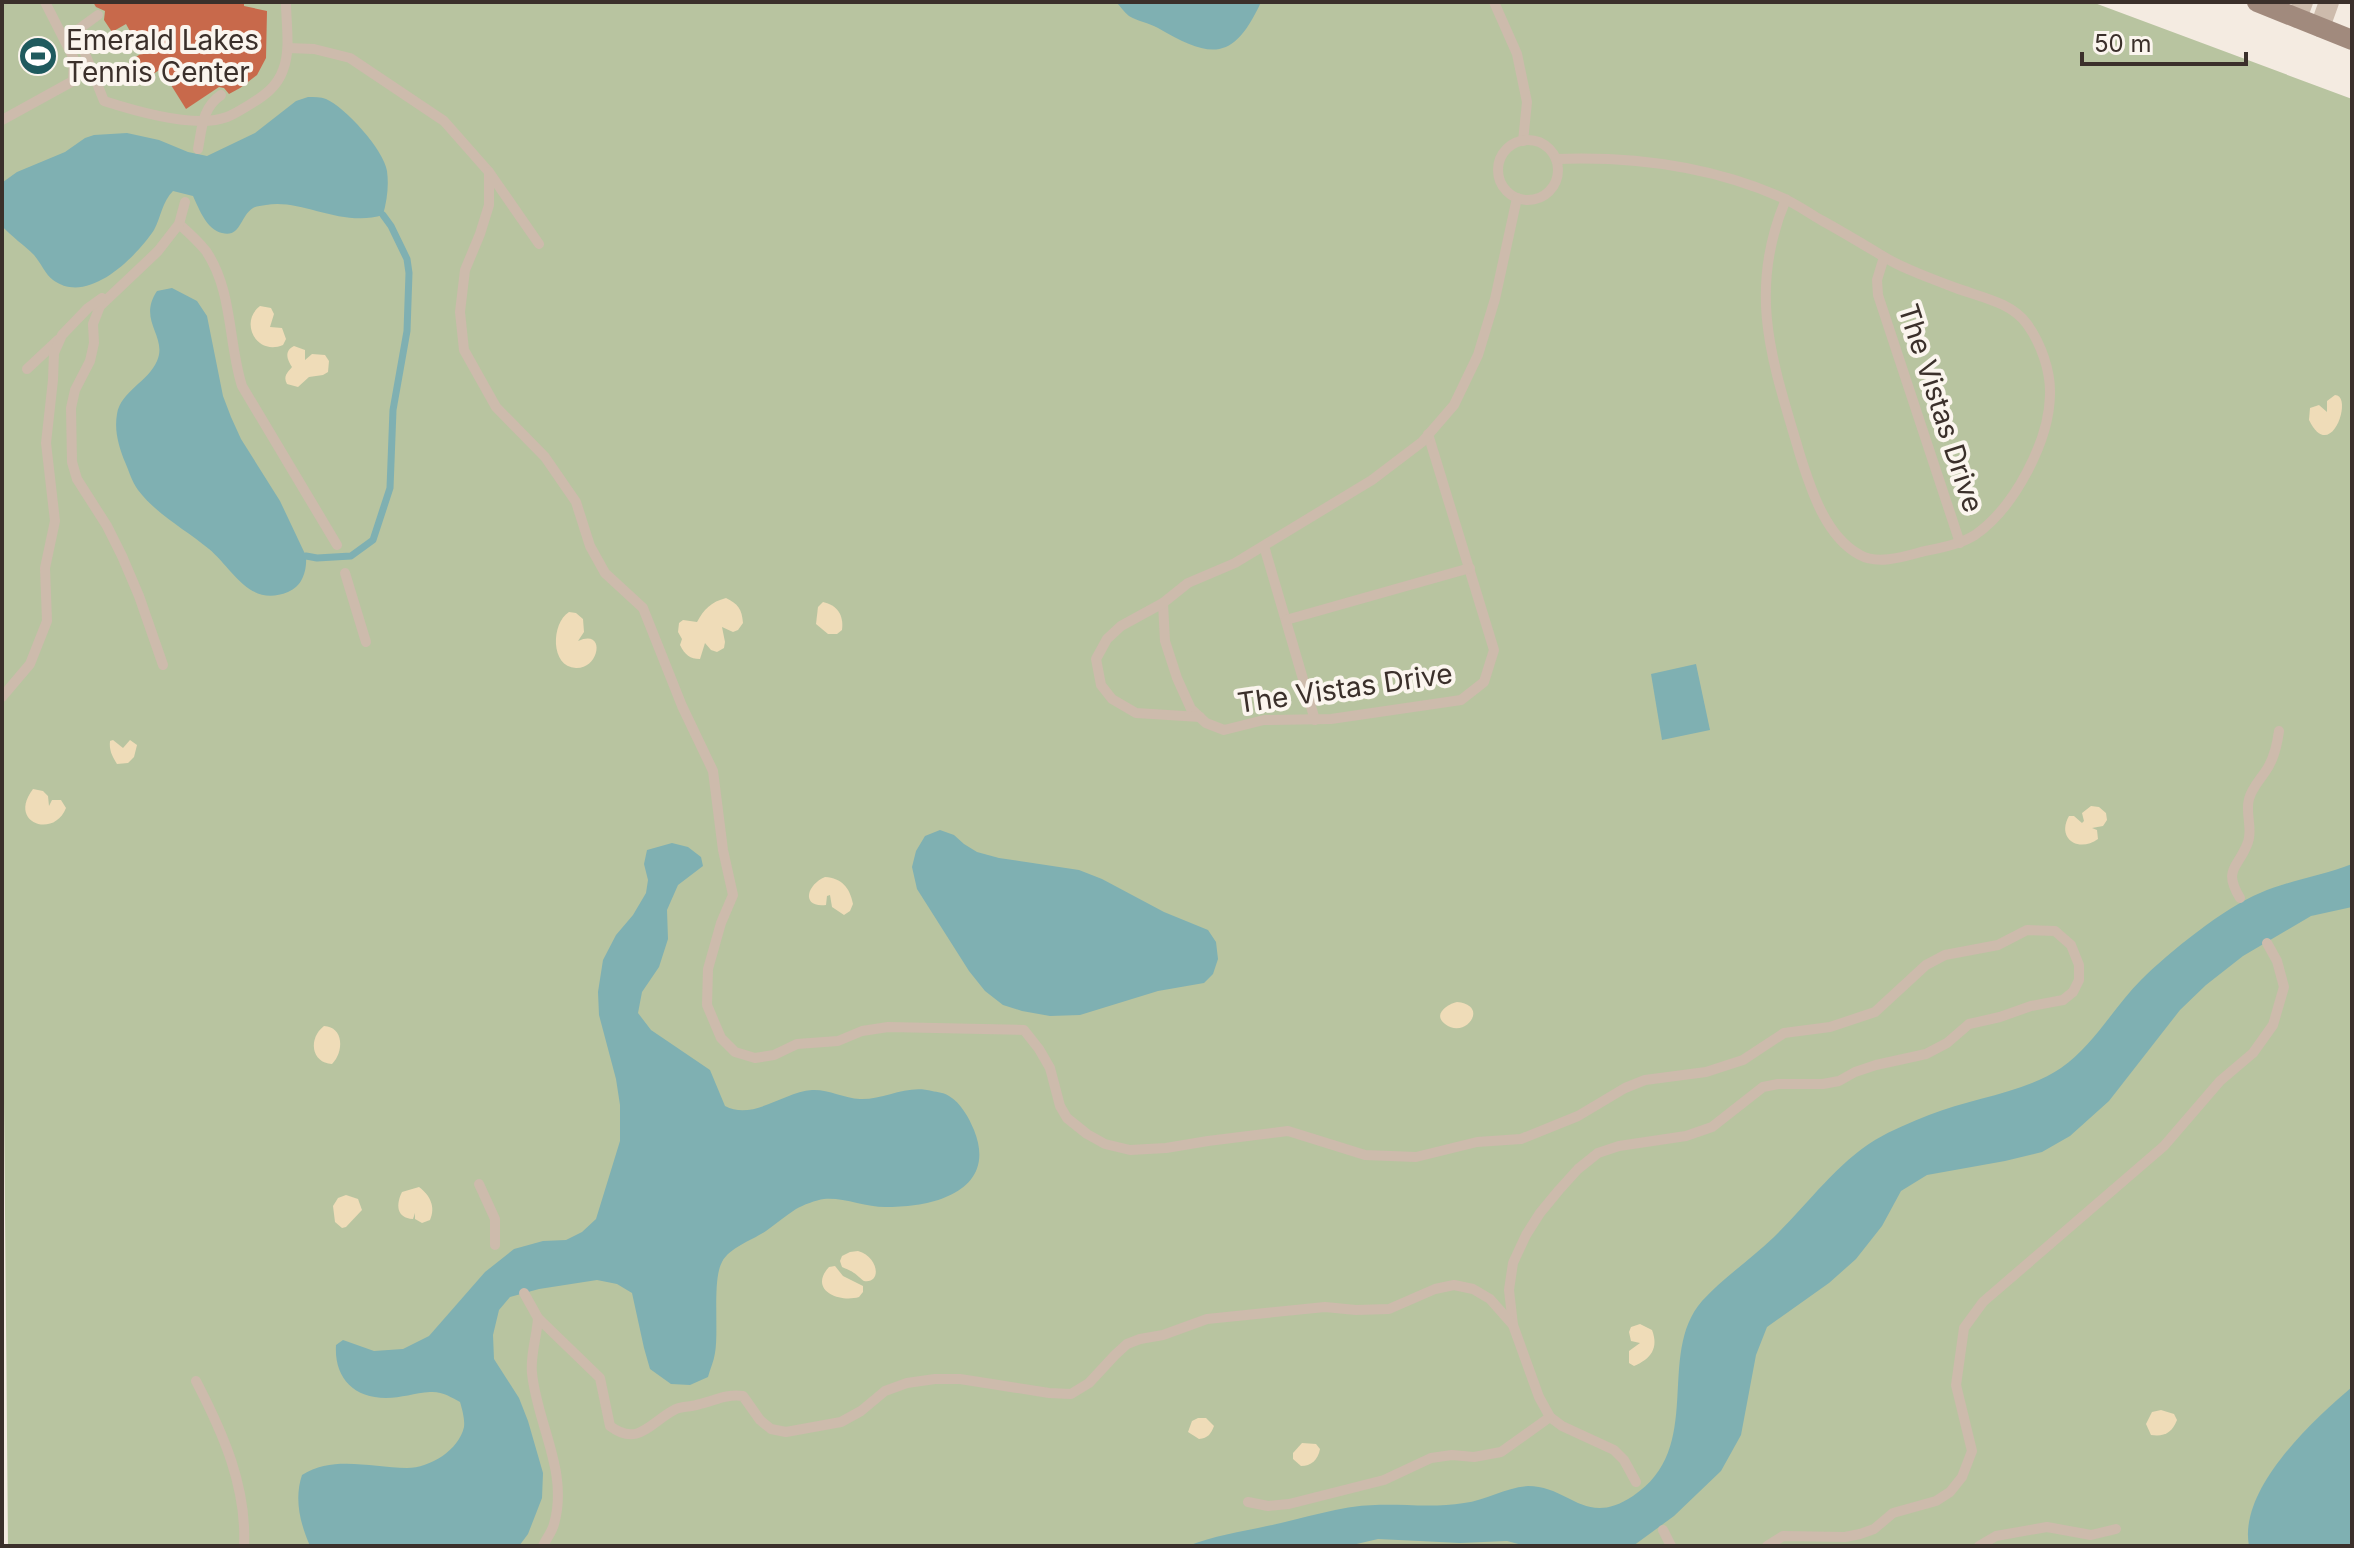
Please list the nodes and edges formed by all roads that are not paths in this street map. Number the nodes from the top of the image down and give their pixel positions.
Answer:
1 (45, 2) edge
2 (286, 2) edge
3 (1494, 2) edge
4 (2257, 2) edge
5 (2329, 2) edge
6 (2300, 10) edge
7 (98, 15) dead end
8 (2320, 27) junction
9 (2352, 40) edge
10 (288, 48) junction
11 (221, 95) dead end
12 (2, 120) edge
13 (202, 120) junction
14 (1523, 141) junction
15 (198, 149) dead end
16 (1556, 159) junction
17 (489, 172) junction
18 (1517, 198) junction
19 (1786, 199) junction
20 (185, 202) dead end
21 (179, 224) junction
22 (539, 244) dead end
23 (1884, 257) junction
24 (116, 289) junction
25 (62, 335) junction
26 (27, 369) dead end
27 (1428, 434) junction
28 (1960, 543) junction
29 (337, 545) dead end
30 (1264, 546) junction
31 (1470, 568) junction
32 (345, 573) dead end
33 (1163, 603) junction
34 (1286, 620) junction
35 (366, 642) dead end
36 (163, 665) dead end
37 (2, 697) edge
38 (1200, 717) junction
39 (1315, 720) junction
40 (2279, 731) dead end
41 (2240, 898) dead end
42 (2267, 943) dead end
43 (479, 1184) dead end
44 (495, 1245) dead end
45 (524, 1293) dead end
46 (538, 1318) junction
47 (1513, 1325) junction
48 (196, 1381) dead end
49 (1550, 1417) junction
50 (1636, 1482) dead end
51 (1248, 1502) dead end
52 (2116, 1529) dead end
53 (1663, 1530) dead end
54 (1669, 1545) edge
55 (244, 1546) edge
56 (543, 1546) edge
57 (1767, 1546) edge
58 (1979, 1546) edge

1 - 12 lane
2 - 10 lane
3 - 14 lane
4 - 6 street
5 - 8 street
6 - 8 street
7 - 13 lane
8 - 9 street
10 - 13 lane
10 - 17 lane
11 - 13 lane
13 - 15 lane
14 - 16 lane
14 - 18 lane
16 - 18 lane
16 - 19 lane, The Vistas Drive
17 - 22 lane
17 - 47 lane
18 - 27 lane
19 - 23 lane, The Vistas Drive
19 - 28 lane
20 - 21 lane
21 - 24 lane
21 - 29 lane
23 - 28 lane, The Vistas Drive
23 - 28 lane, The Vistas Drive
24 - 25 lane
24 - 36 lane
25 - 26 lane
25 - 37 lane
27 - 30 lane
27 - 31 lane, The Vistas Drive
30 - 33 lane
30 - 34 lane
31 - 34 lane
31 - 39 lane, The Vistas Drive
32 - 35 lane
33 - 38 lane, The Vistas Drive
33 - 38 lane
34 - 39 lane
38 - 39 lane, The Vistas Drive
40 - 41 lane
42 - 57 lane
43 - 44 lane
45 - 46 lane
46 - 47 lane
46 - 56 lane
47 - 49 lane
48 - 55 lane
49 - 50 lane
49 - 51 lane
52 - 58 lane
53 - 54 lane

